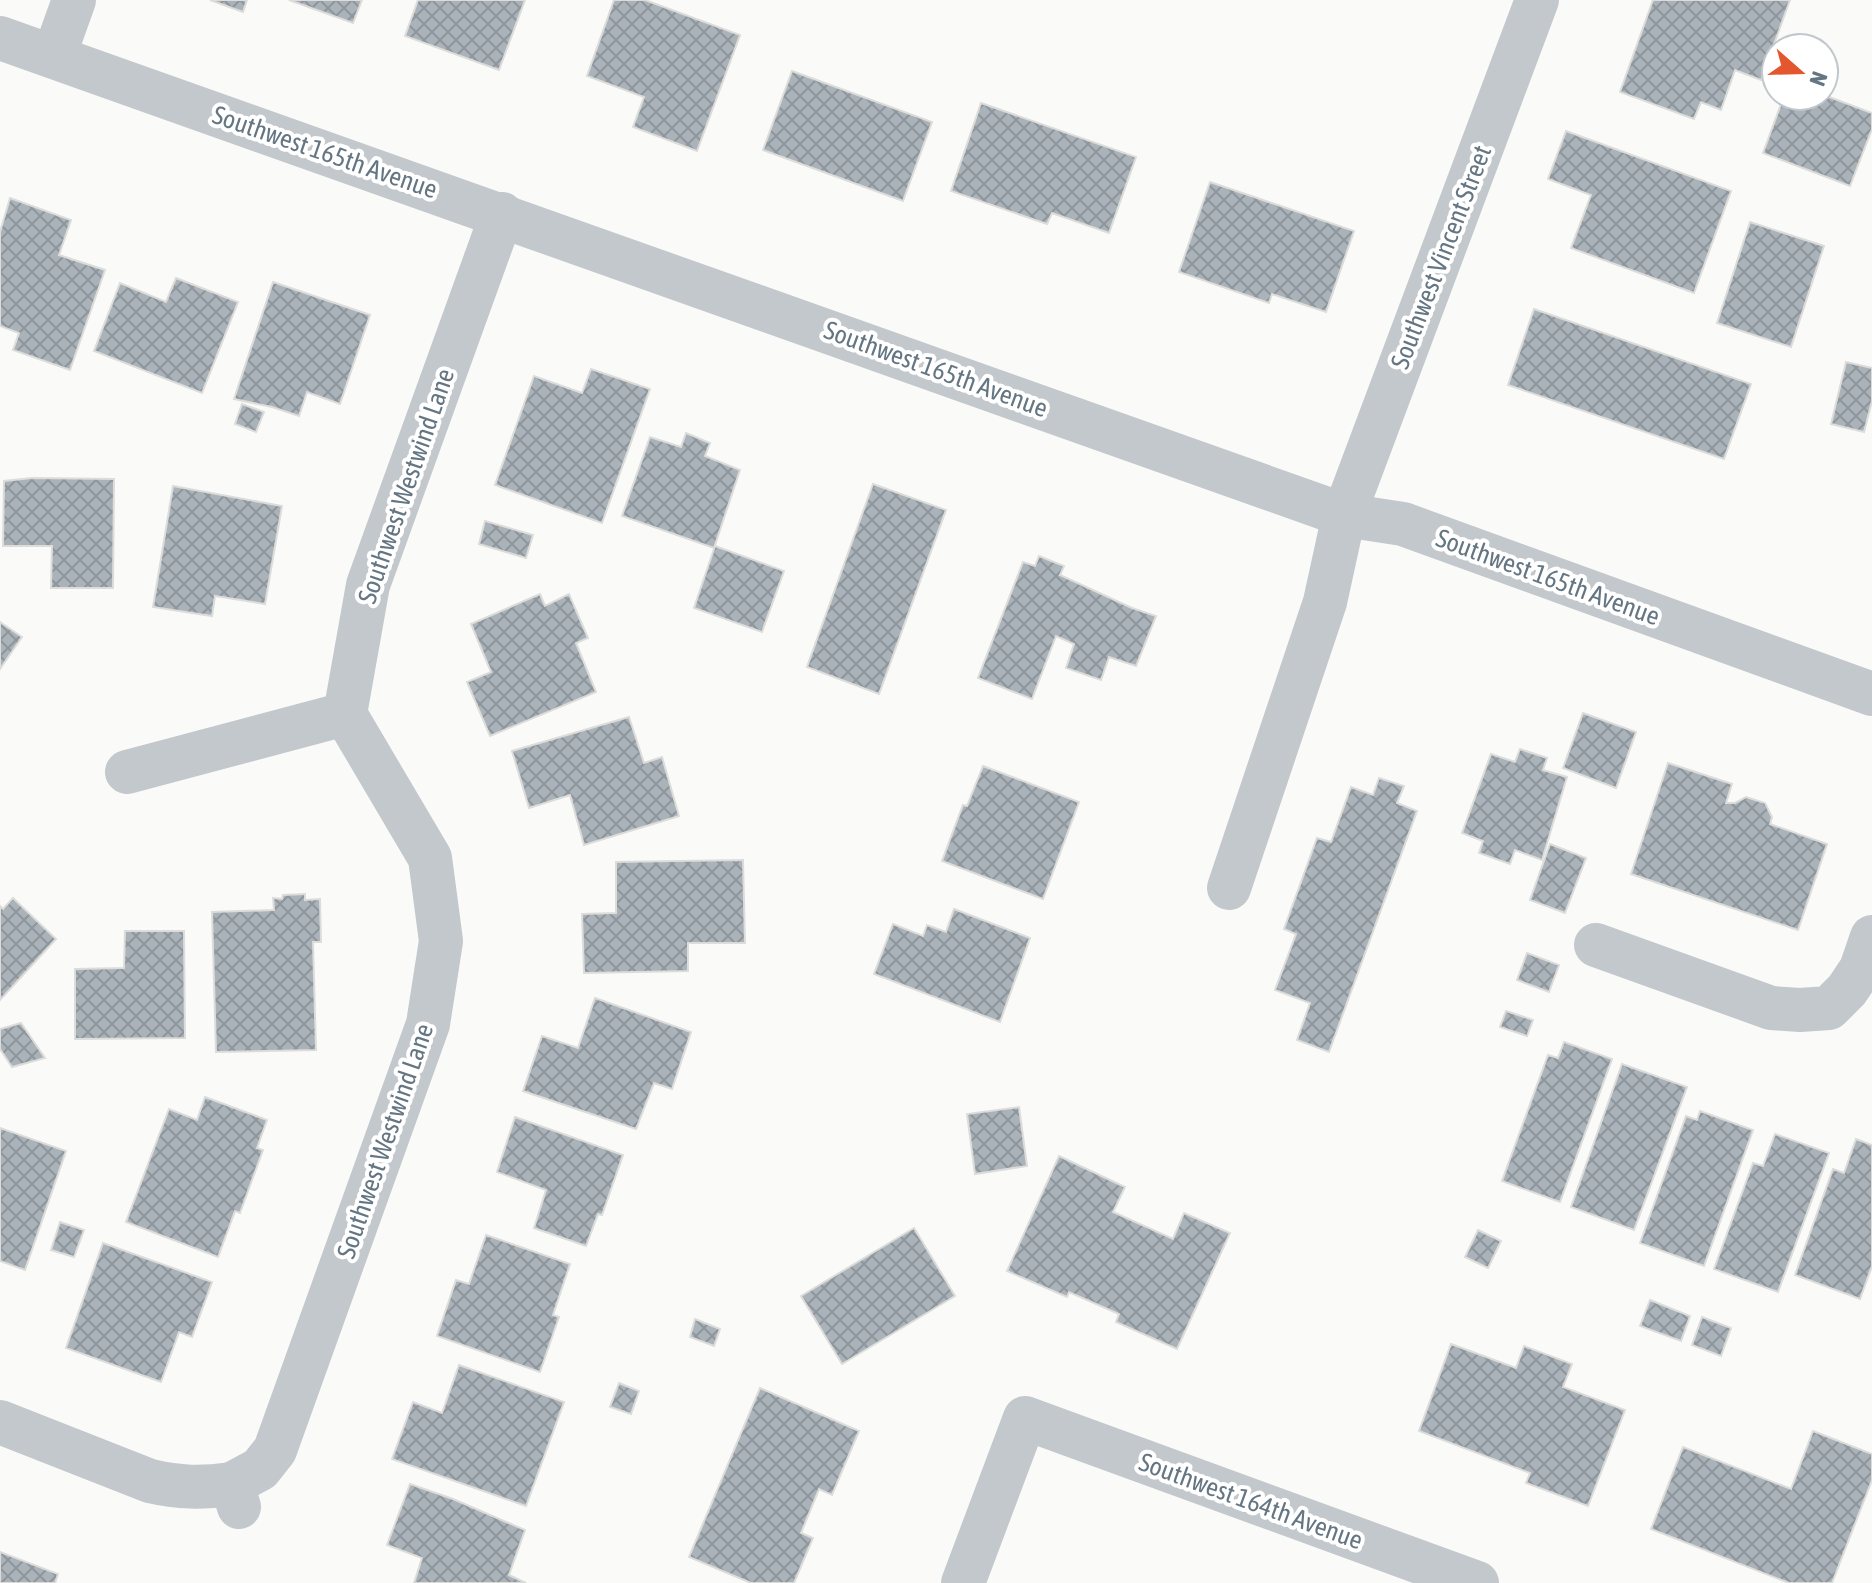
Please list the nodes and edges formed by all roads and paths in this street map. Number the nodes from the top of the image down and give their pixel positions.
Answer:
1 (74, 0) edge
2 (1537, 0) edge
3 (0, 38) edge
4 (54, 56) junction
5 (502, 214) junction
6 (1344, 515) junction
7 (1872, 694) edge
8 (345, 714) junction
9 (127, 772) dead end
10 (1229, 888) dead end
11 (1872, 937) edge
12 (1596, 945) dead end
13 (0, 1422) edge
14 (963, 1583) edge
15 (1477, 1583) edge

1 - 4 street
2 - 6 street, Southwest Vincent Street
3 - 4 street, Southwest 165th Avenue
4 - 5 street, Southwest 165th Avenue
5 - 6 street, Southwest 165th Avenue
5 - 8 street, Southwest Westwind Lane
6 - 7 street, Southwest 165th Avenue
6 - 10 street, Southwest Vincent Street
8 - 9 street
8 - 13 street, Southwest Westwind Lane
11 - 12 street
14 - 15 street, Southwest 164th Avenue

